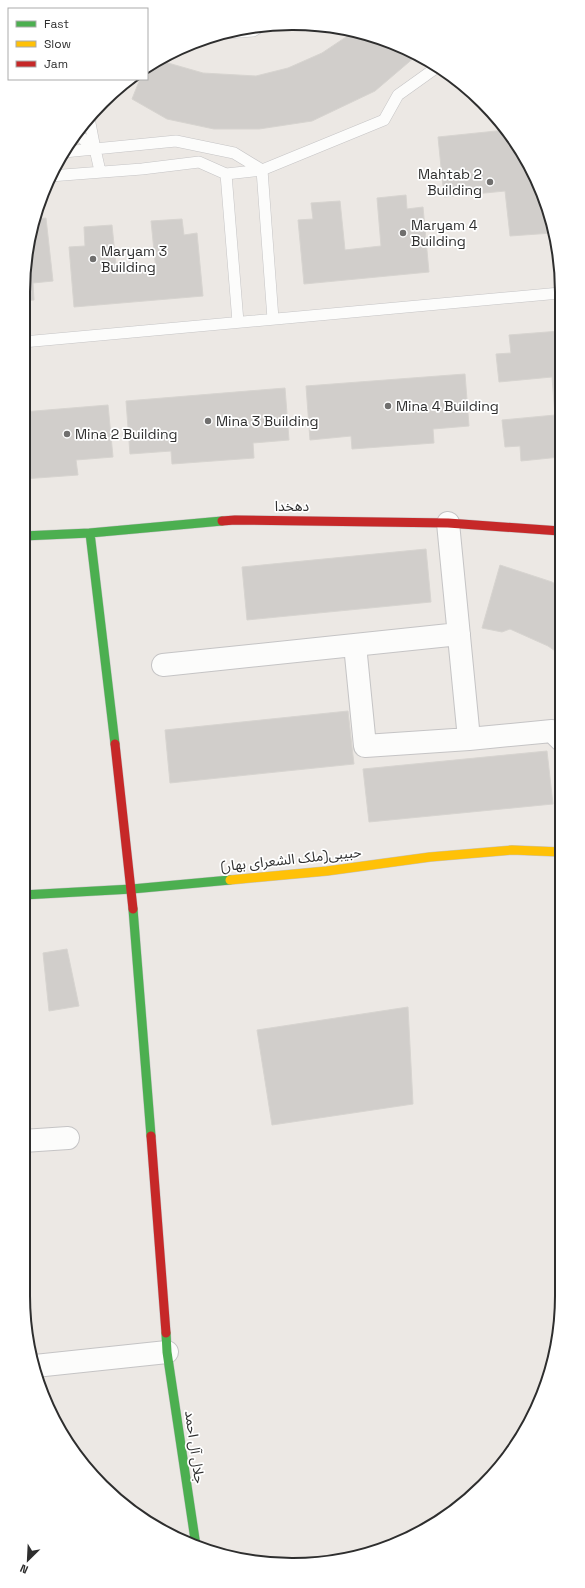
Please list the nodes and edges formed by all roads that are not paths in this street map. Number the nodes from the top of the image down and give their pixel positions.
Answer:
1 (433, 70) dead end
2 (90, 125) edge
3 (81, 137) edge
4 (95, 149) junction
5 (71, 151) edge
6 (262, 170) junction
7 (100, 171) junction
8 (226, 174) junction
9 (57, 175) edge
10 (555, 293) edge
11 (273, 319) junction
12 (238, 322) junction
13 (30, 341) edge
14 (448, 523) junction
15 (555, 531) edge
16 (90, 533) junction
17 (30, 536) edge
18 (459, 634) junction
19 (354, 645) junction
20 (163, 665) dead end
21 (555, 734) edge
22 (469, 740) junction
23 (555, 852) edge
24 (132, 889) junction
25 (30, 896) edge
26 (68, 1138) dead end
27 (30, 1141) edge
28 (167, 1352) junction
29 (40, 1365) edge
30 (195, 1539) edge

1 - 6 lane
2 - 4 lane
3 - 4 lane
4 - 5 lane
4 - 6 lane
4 - 7 lane
6 - 8 lane
6 - 11 lane
7 - 8 lane
7 - 9 lane
8 - 12 lane
10 - 11 lane
11 - 12 lane
12 - 13 lane
14 - 15 street, دهخدا
14 - 16 street, دهخدا
14 - 18 street
16 - 17 street, دهخدا
16 - 24 street, جلال آل احمد
18 - 19 street
18 - 22 street
19 - 20 street
19 - 22 street
21 - 22 street
23 - 24 street, حبیبی(ملک الشعرای بهار)
24 - 25 street, حبیبی(ملک الشعرای بهار)
24 - 28 street, جلال آل احمد
26 - 27 street
28 - 29 street
28 - 30 street, جلال آل احمد

